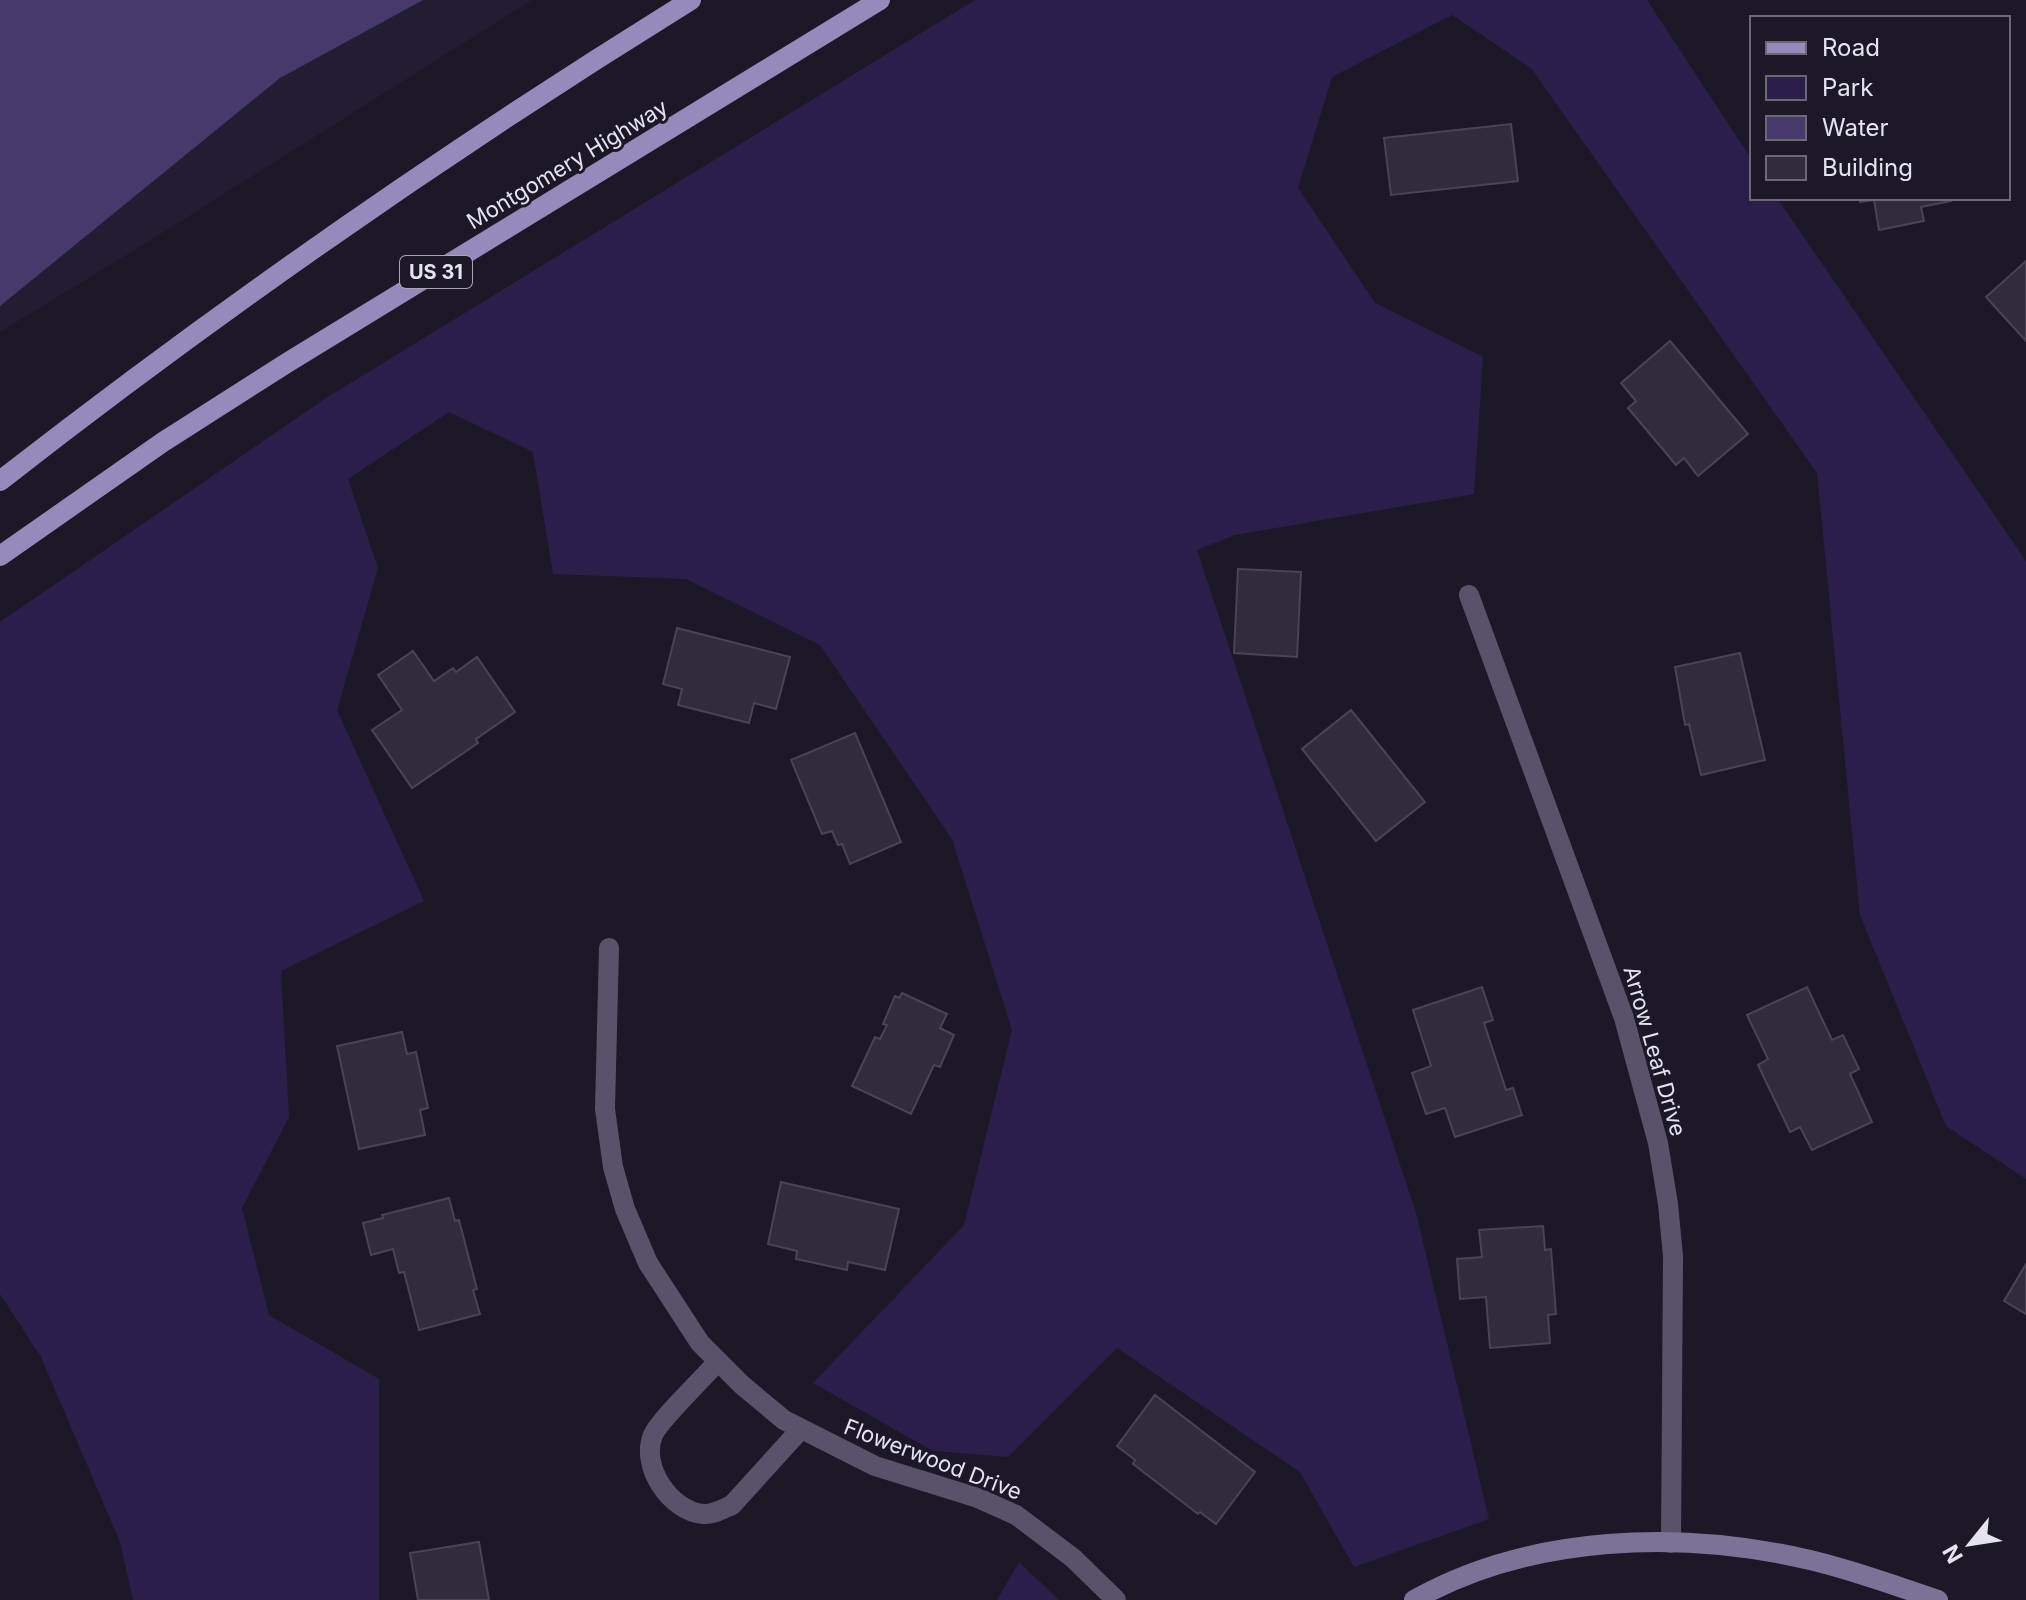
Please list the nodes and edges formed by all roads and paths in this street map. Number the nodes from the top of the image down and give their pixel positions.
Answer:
1 (691, 0) edge
2 (880, 0) edge
3 (0, 481) edge
4 (0, 556) edge
5 (1469, 595) dead end
6 (609, 948) dead end
7 (718, 1361) junction
8 (801, 1429) junction
9 (1671, 1543) junction
10 (1893, 1593) edge
11 (1116, 1600) edge
12 (1414, 1600) edge
13 (1938, 1600) edge

1 - 3 main road
2 - 4 main road, Montgomery Highway / US 31
5 - 9 street, Arrow Leaf Drive
6 - 7 street, Flowerwood Drive
7 - 8 street, Flowerwood Drive
7 - 8 street
8 - 11 street, Flowerwood Drive
9 - 10 street
9 - 12 street
10 - 13 street

